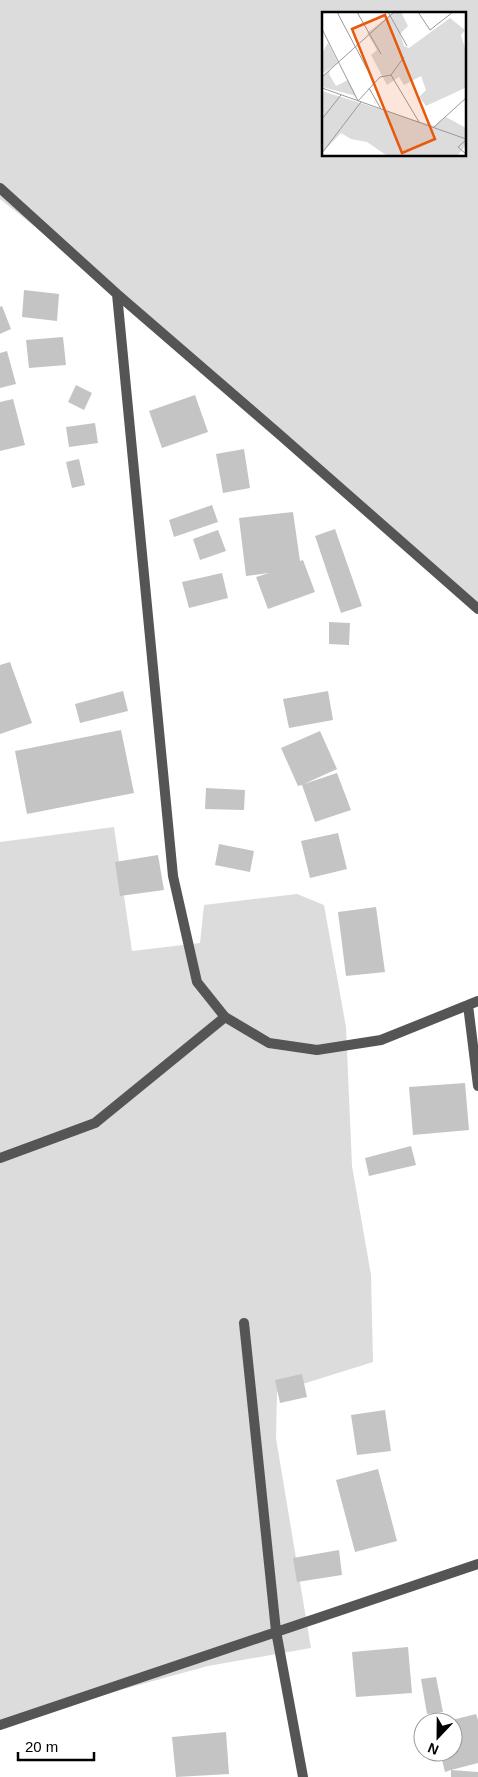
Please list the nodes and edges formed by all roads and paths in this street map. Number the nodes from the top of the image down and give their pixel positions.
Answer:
1 (0, 188) edge
2 (117, 294) junction
3 (478, 609) edge
4 (478, 1001) edge
5 (468, 1006) junction
6 (225, 1017) junction
7 (478, 1086) edge
8 (0, 1158) edge
9 (244, 1323) dead end
10 (478, 1564) edge
11 (276, 1631) junction
12 (0, 1726) edge
13 (303, 1777) edge

1 - 2 street
2 - 3 street
2 - 6 street
4 - 5 street
5 - 6 street
5 - 7 street
6 - 8 street
9 - 11 street
10 - 11 street
11 - 12 street
11 - 13 street

